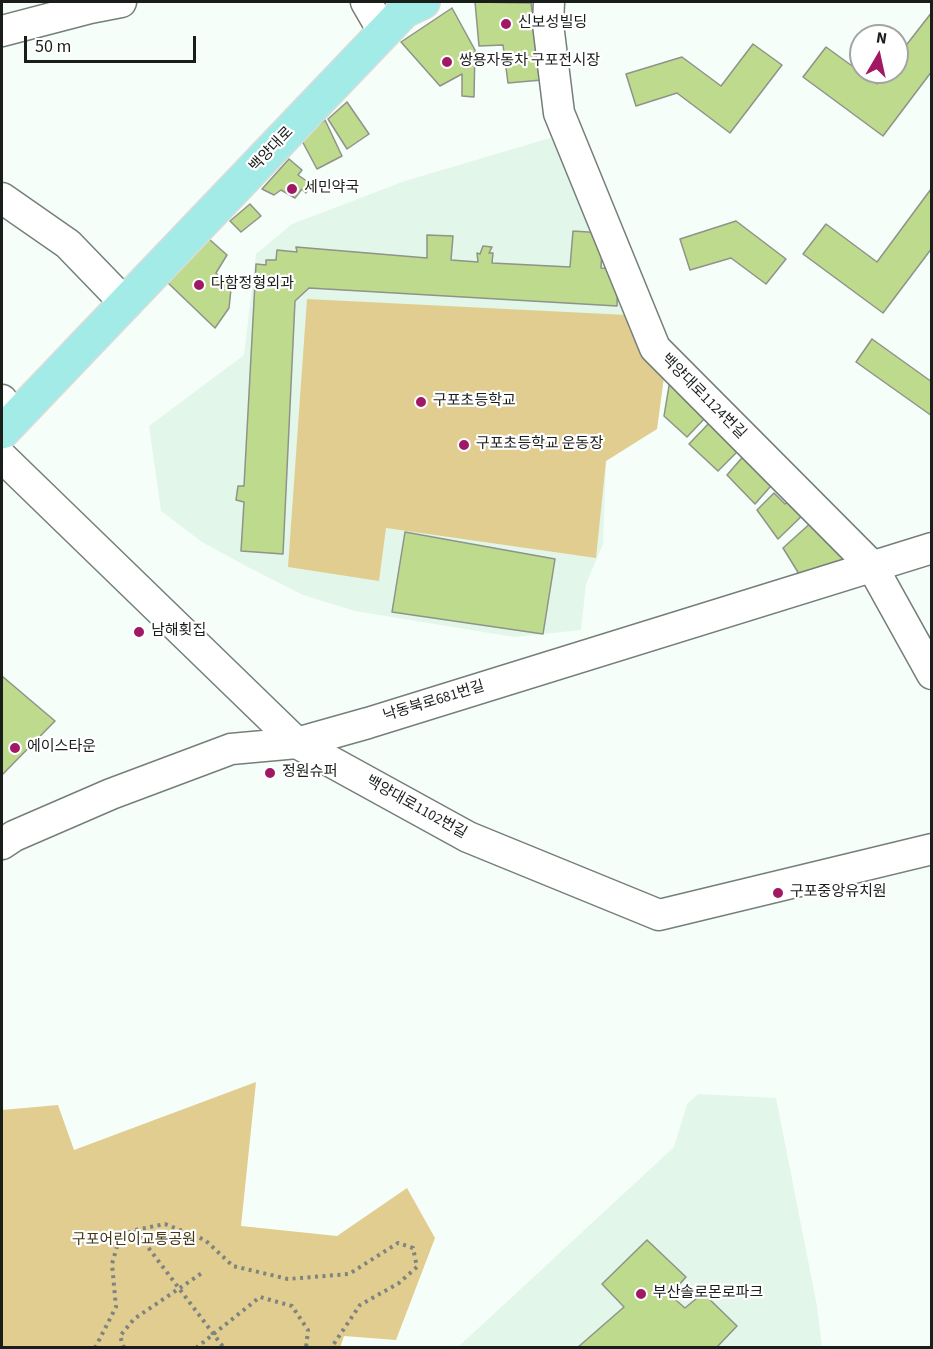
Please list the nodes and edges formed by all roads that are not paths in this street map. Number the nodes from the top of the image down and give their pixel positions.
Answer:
1 (121, 2) edge
2 (366, 2) edge
3 (423, 2) edge
4 (549, 2) edge
5 (2, 31) edge
6 (384, 33) junction
7 (2, 198) edge
8 (126, 304) junction
9 (5, 418) edge
10 (2, 457) edge
11 (932, 548) edge
12 (872, 566) junction
13 (932, 674) edge
14 (297, 743) junction
15 (2, 844) edge
16 (932, 849) edge

1 - 5 street
2 - 6 street
3 - 6 main road, 백양대로
4 - 12 street, 백양대로1124번길
6 - 8 main road, 백양대로
7 - 8 street
8 - 9 main road, 백양대로
10 - 14 street, 백양대로1102번길
11 - 12 street, 낙동북로681번길
12 - 13 street, 백양대로1124번길
12 - 14 street, 낙동북로681번길
14 - 15 street, 낙동북로681번길
14 - 16 street, 백양대로1102번길

